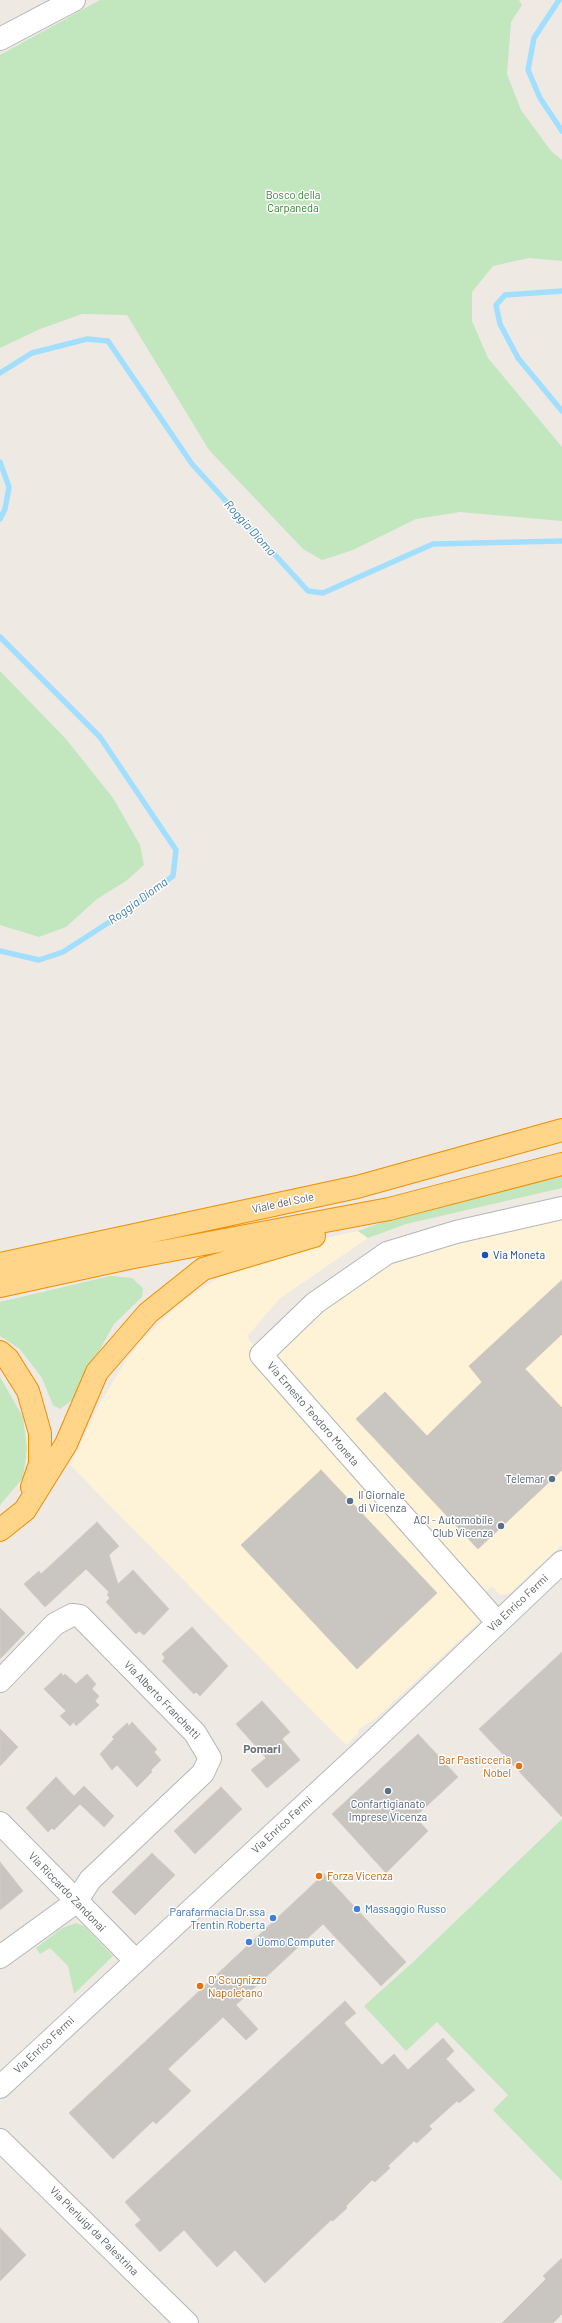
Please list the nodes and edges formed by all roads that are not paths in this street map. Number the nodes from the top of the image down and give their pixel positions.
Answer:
1 (74, 0) edge
2 (0, 40) edge
3 (562, 1130) edge
4 (562, 1164) edge
5 (562, 1208) edge
6 (388, 1210) junction
7 (0, 1264) edge
8 (0, 1286) edge
9 (0, 1352) edge
10 (25, 1510) junction
11 (0, 1530) edge
12 (562, 1562) edge
13 (497, 1622) junction
14 (0, 1680) edge
15 (0, 1823) edge
16 (76, 1902) junction
17 (0, 1957) edge
18 (135, 1960) junction
19 (0, 2087) edge
20 (0, 2140) edge
21 (187, 2323) edge

1 - 2 street
3 - 7 highway, Viale del Sole
4 - 6 highway
5 - 13 street, Via Ernesto Teodoro Moneta
6 - 8 highway
6 - 10 highway
9 - 10 highway
10 - 11 highway
12 - 13 street, Via Enrico Fermi
13 - 18 street, Via Enrico Fermi
14 - 16 street, Via Alberto Franchetti
15 - 16 street, Via Riccardo Zandonai
16 - 17 street, Via Alberto Franchetti
16 - 18 street, Via Riccardo Zandonai
18 - 19 street, Via Enrico Fermi
20 - 21 street, Via Pierluigi da Palestrina

